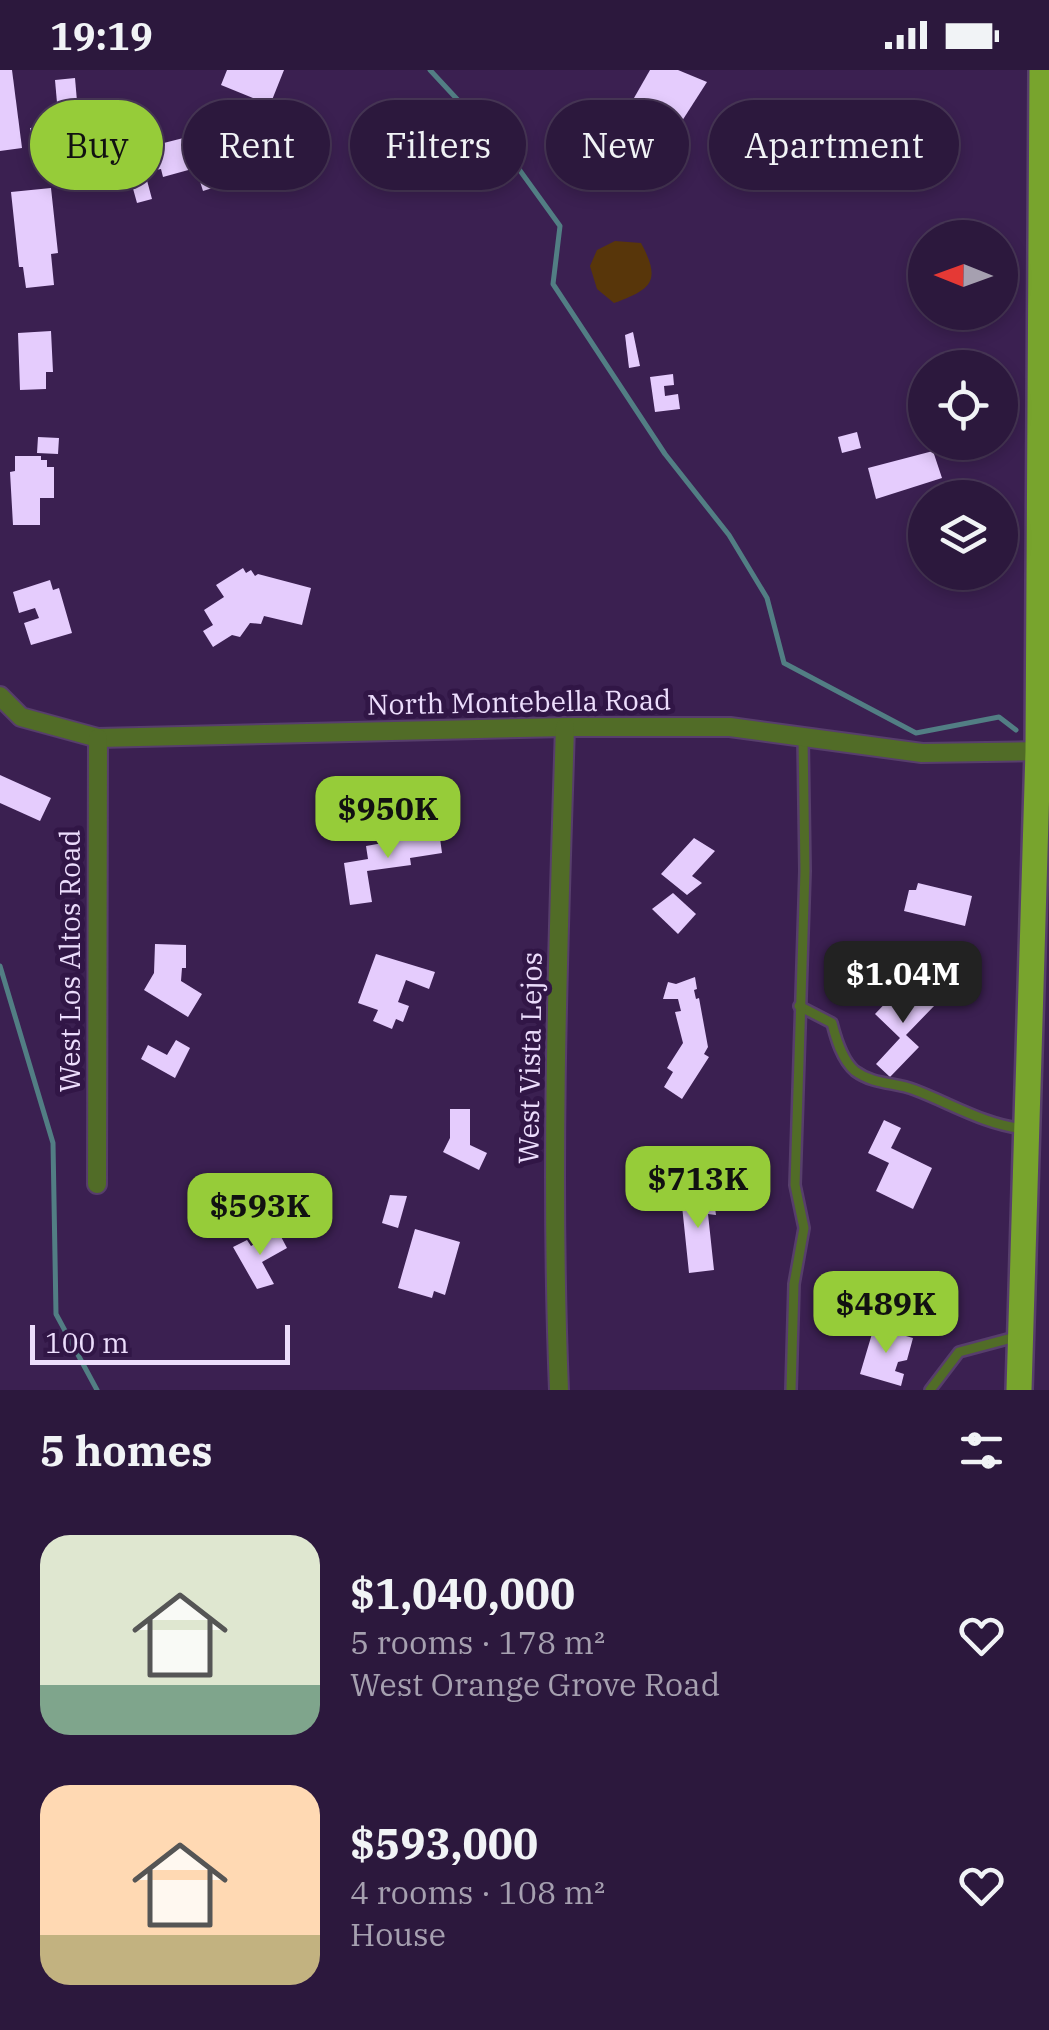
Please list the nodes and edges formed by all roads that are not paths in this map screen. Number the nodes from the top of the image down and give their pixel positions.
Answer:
1 (1042, 70) edge
2 (1045, 363) edge
3 (0, 696) edge
4 (565, 727) junction
5 (803, 737) junction
6 (98, 738) junction
7 (1044, 751) edge
8 (1042, 914) edge
9 (799, 1006) junction
10 (1035, 1115) edge
11 (97, 1184) dead end
12 (1022, 1336) junction
13 (559, 1390) edge
14 (791, 1390) edge
15 (930, 1390) edge
16 (1019, 1390) edge

1 - 2 main road
2 - 7 main road
3 - 6 street, North Montebella Road
4 - 5 street, North Montebella Road
4 - 6 street, North Montebella Road
4 - 13 street, West Vista Lejos
5 - 7 street, North Montebella Road
5 - 9 lane
6 - 11 street, West Los Altos Road
7 - 8 main road
8 - 10 main road
9 - 10 lane
9 - 14 lane
10 - 12 main road
12 - 15 lane
12 - 16 main road

